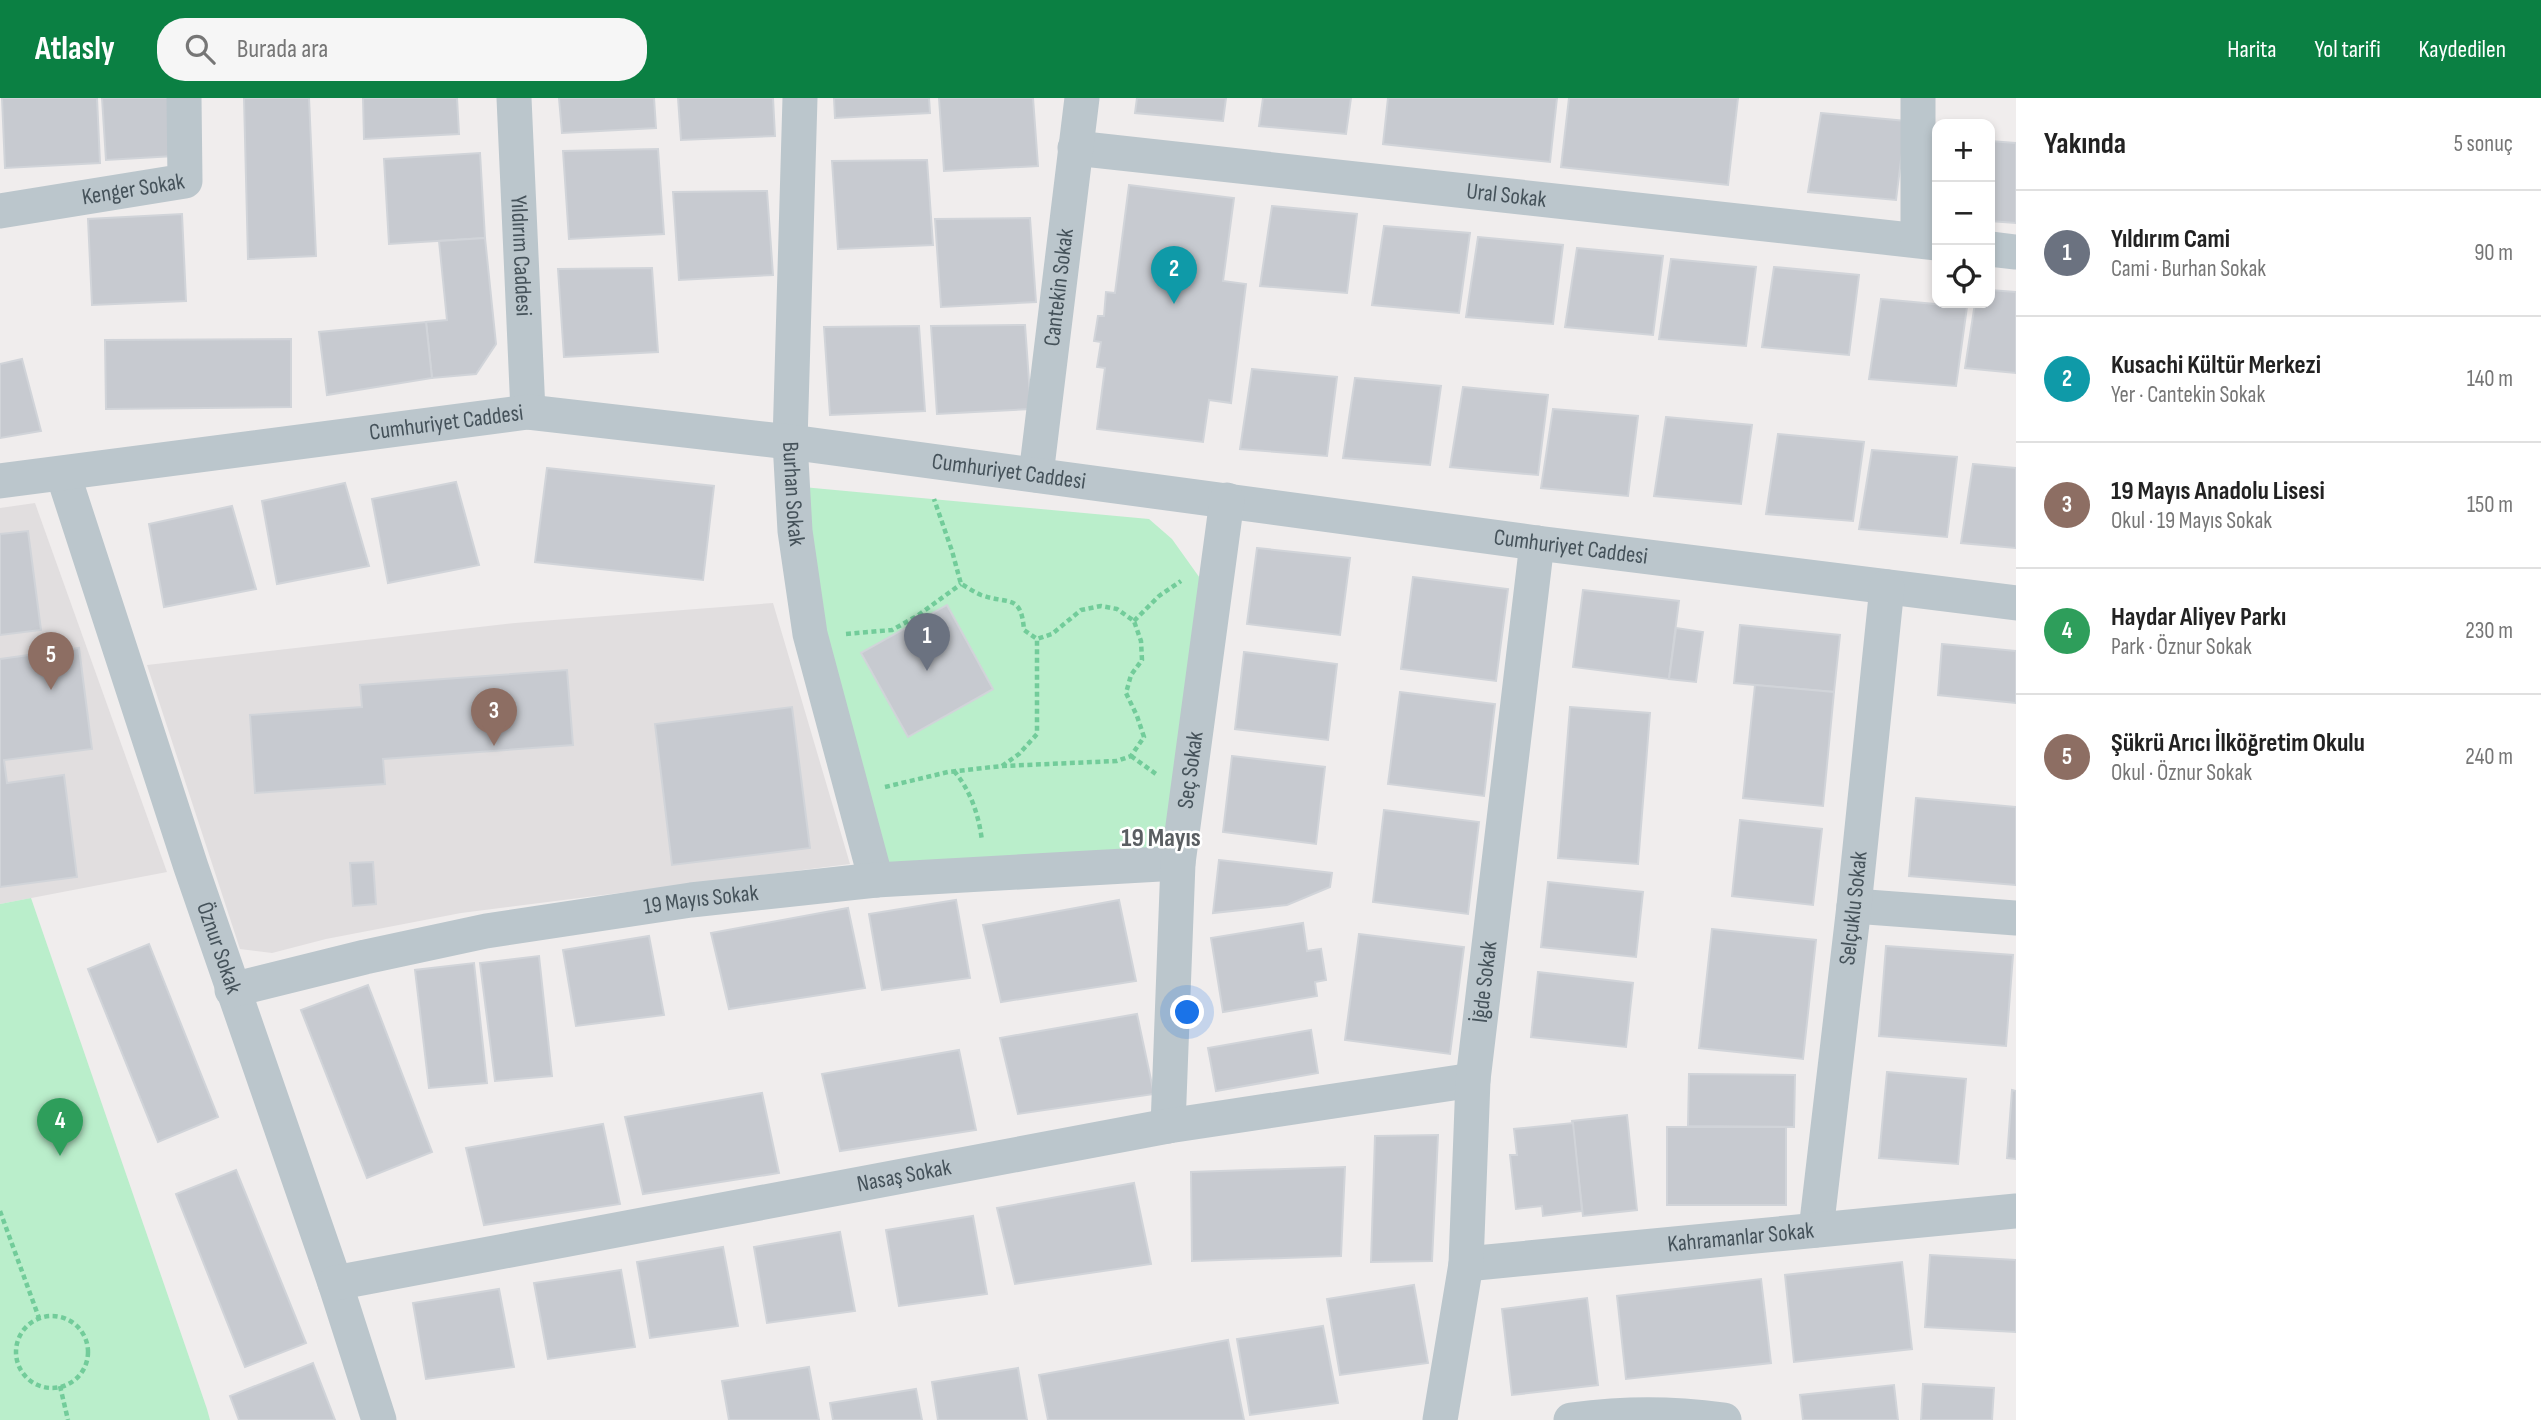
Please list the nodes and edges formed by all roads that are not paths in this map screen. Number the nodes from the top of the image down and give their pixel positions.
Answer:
1 (184, 98) edge
2 (514, 98) edge
3 (800, 98) edge
4 (1082, 98) edge
5 (1918, 98) edge
6 (1075, 148) junction
7 (0, 211) edge
8 (1927, 242) edge
9 (1995, 250) edge
10 (2016, 252) edge
11 (528, 412) junction
12 (790, 442) junction
13 (63, 474) junction
14 (1036, 475) junction
15 (0, 481) edge
16 (1227, 500) junction
17 (1537, 543) junction
18 (1887, 587) junction
19 (2016, 603) edge
20 (1178, 863) junction
21 (876, 880) junction
22 (1854, 906) junction
23 (2016, 918) edge
24 (232, 990) junction
25 (1473, 1080) junction
26 (1168, 1126) junction
27 (2016, 1211) edge
28 (1816, 1230) junction
29 (1466, 1264) junction
30 (335, 1283) junction
31 (379, 1420) edge
32 (1440, 1420) edge
33 (1571, 1420) edge
34 (1724, 1420) edge

1 - 7 street, Kenger Sokak
2 - 11 street, Yıldırım Caddesi
3 - 12 street, Burhan Sokak
4 - 6 street, Cantekin Sokak
5 - 8 street
6 - 8 street, Ural Sokak
6 - 14 street, Cantekin Sokak
9 - 10 street
11 - 12 street, Cumhuriyet Caddesi
11 - 13 street, Cumhuriyet Caddesi
12 - 14 street, Cumhuriyet Caddesi
12 - 21 street, Burhan Sokak
13 - 15 street, Cumhuriyet Caddesi
13 - 24 street, Öznur Sokak
14 - 16 street, Cumhuriyet Caddesi
16 - 17 street, Cumhuriyet Caddesi
16 - 20 street, Seç Sokak
17 - 18 street, Cumhuriyet Caddesi
17 - 25 street, İğde Sokak
18 - 19 street, Cumhuriyet Caddesi
18 - 22 street, Selçuklu Sokak
20 - 21 street, 19 Mayıs Sokak
20 - 26 street, Seç Sokak
21 - 24 street, 19 Mayıs Sokak
22 - 23 street
22 - 28 street, Selçuklu Sokak
24 - 30 street, Öznur Sokak
25 - 26 street, Nasaş Sokak
25 - 29 street, İğde Sokak
26 - 30 street, Nasaş Sokak
27 - 28 street, Kahramanlar Sokak
28 - 29 street, Kahramanlar Sokak
29 - 32 street, İğde Sokak
30 - 31 street, Öznur Sokak
33 - 34 street

